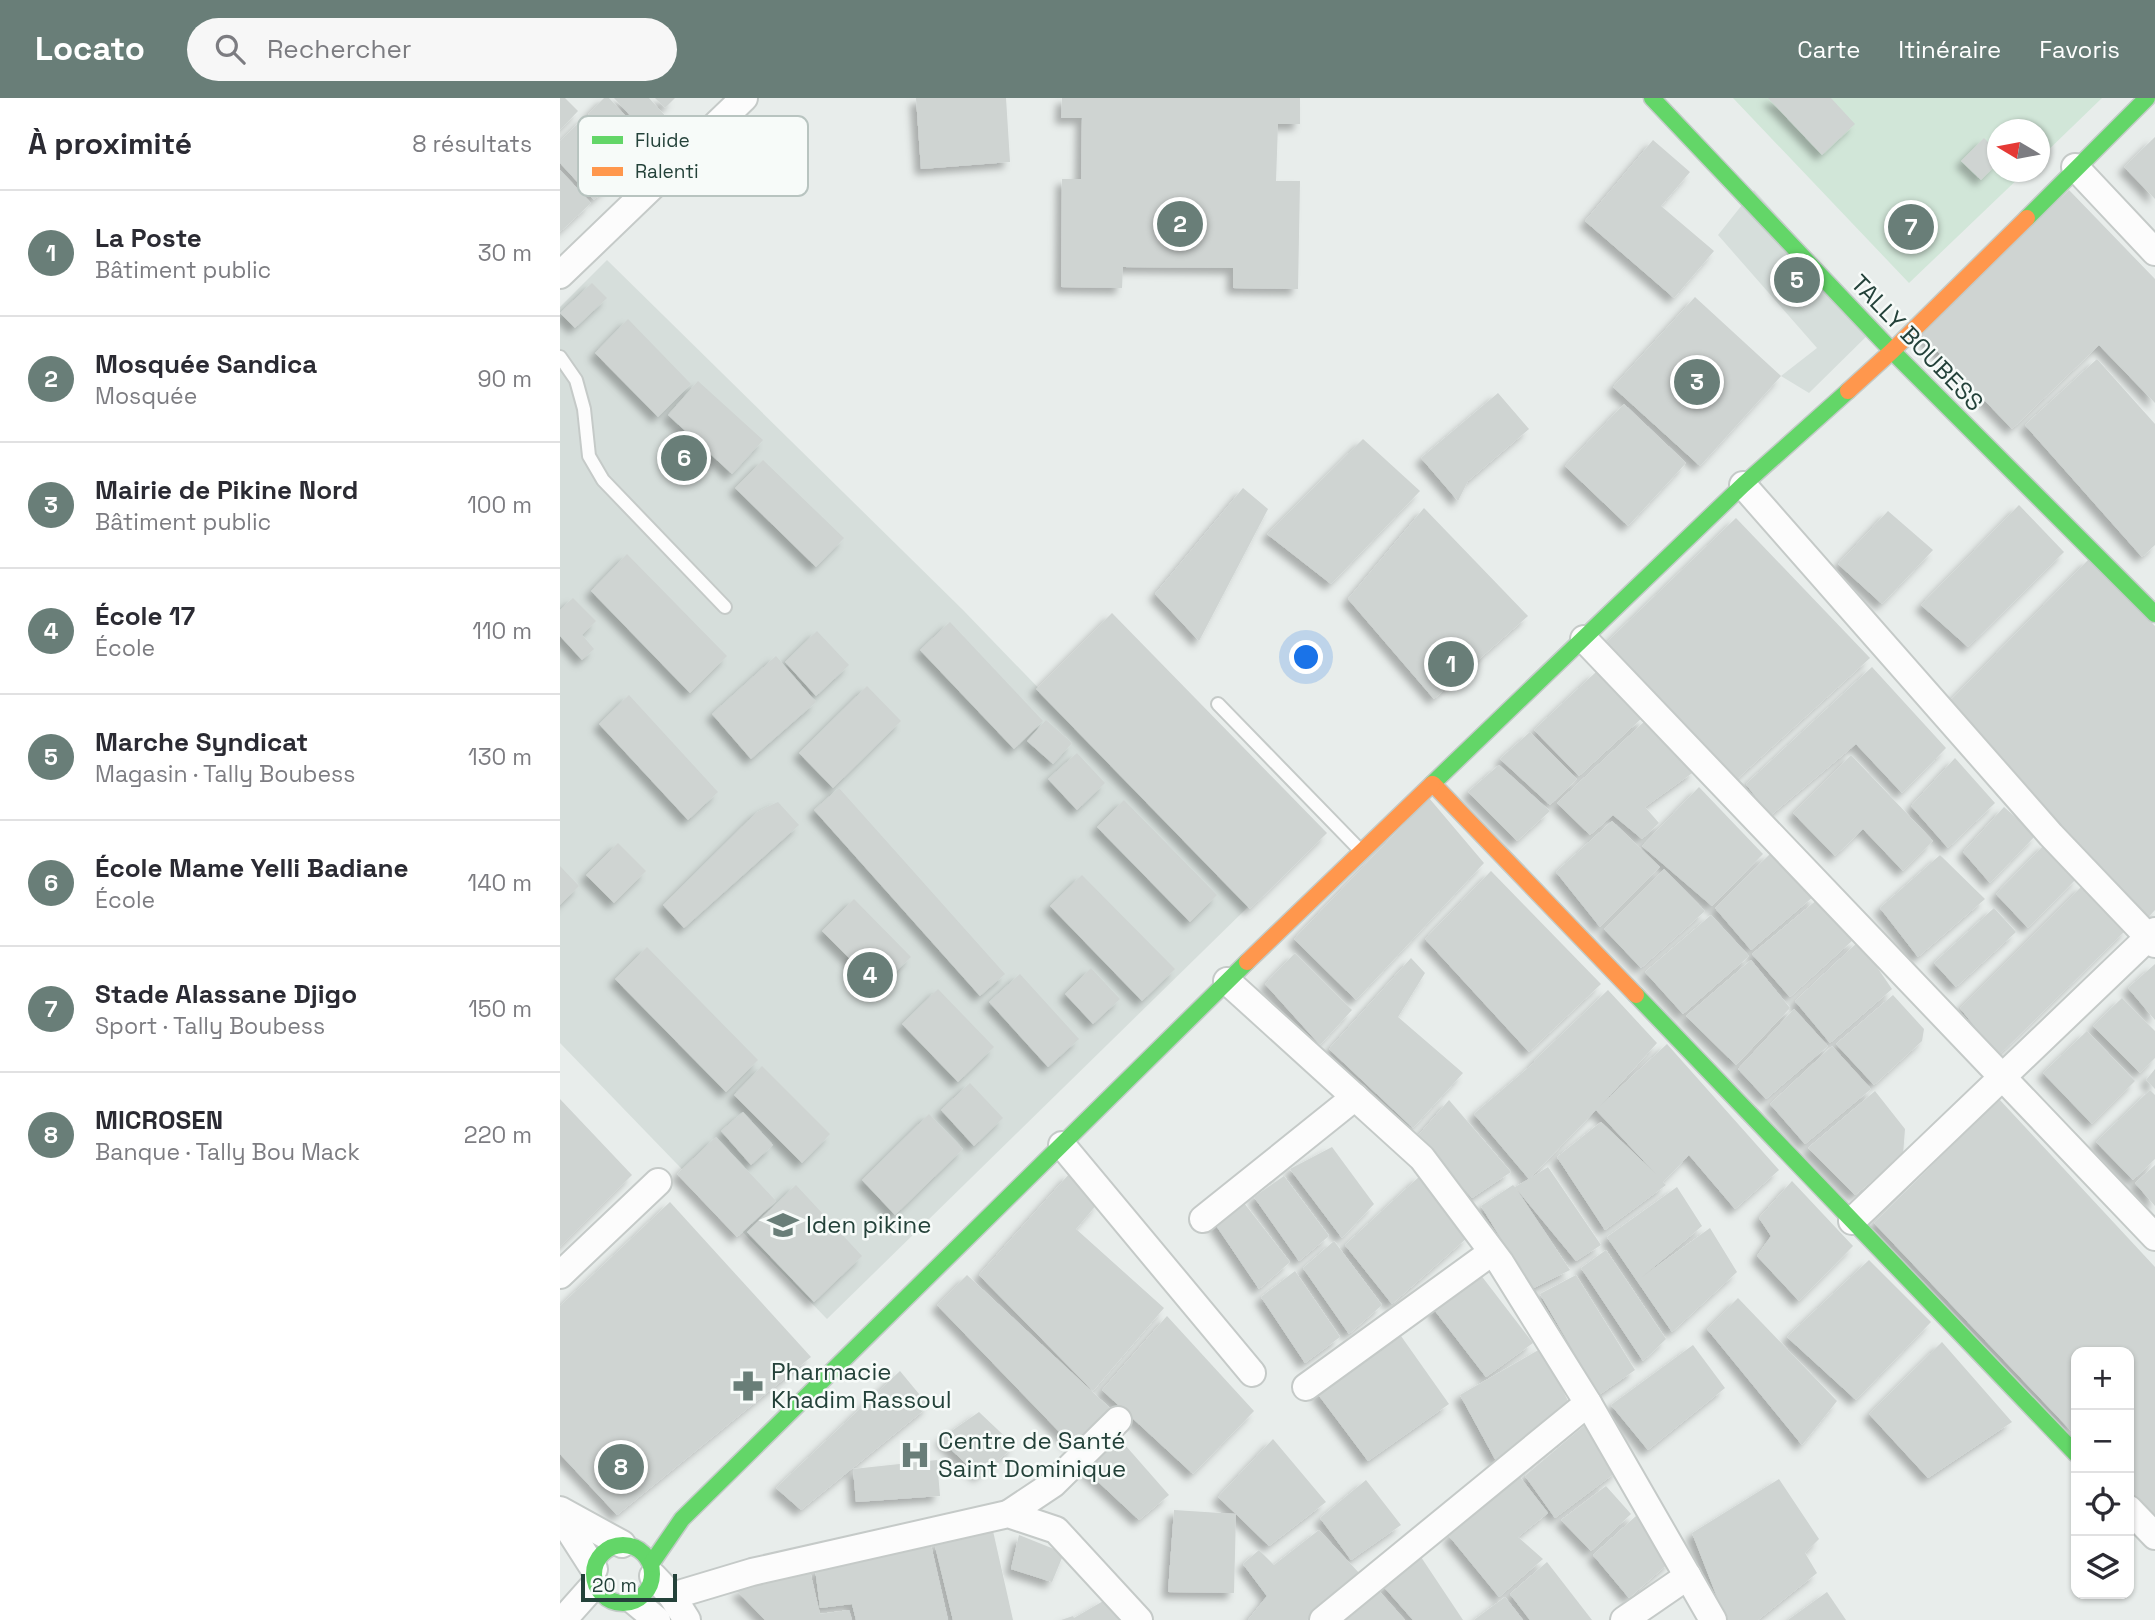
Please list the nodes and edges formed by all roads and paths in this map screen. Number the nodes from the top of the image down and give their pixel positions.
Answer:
1 (744, 98) edge
2 (1652, 98) edge
3 (2147, 98) edge
4 (725, 116) edge
5 (2075, 167) junction
6 (642, 196) edge
7 (2155, 252) edge
8 (560, 275) edge
9 (1892, 351) junction
10 (560, 357) edge
11 (1743, 485) junction
12 (725, 607) dead end
13 (2155, 614) edge
14 (1584, 639) junction
15 (1218, 704) dead end
16 (1433, 784) junction
17 (1362, 852) junction
18 (2153, 938) edge
19 (1227, 981) junction
20 (2003, 1077) junction
21 (1355, 1097) junction
22 (1062, 1145) junction
23 (658, 1182) dead end
24 (1203, 1219) dead end
25 (1852, 1221) junction
26 (2155, 1237) edge
27 (1492, 1252) junction
28 (560, 1275) edge
29 (1252, 1373) dead end
30 (1306, 1387) dead end
31 (1588, 1403) junction
32 (1118, 1420) dead end
33 (2071, 1449) edge
34 (560, 1510) edge
35 (1008, 1514) junction
36 (2134, 1514) edge
37 (560, 1516) edge
38 (682, 1519) junction
39 (2155, 1536) edge
40 (625, 1544) junction
41 (652, 1570) junction
42 (1688, 1576) junction
43 (597, 1582) junction
44 (672, 1596) junction
45 (629, 1608) edge
46 (563, 1620) edge
47 (601, 1620) edge
48 (657, 1620) edge
49 (687, 1620) edge
50 (1139, 1620) edge
51 (1323, 1620) edge
52 (1624, 1620) edge
53 (1713, 1620) edge

1 - 4 street
2 - 9 street, TALLY BOUBESS
3 - 5 street
5 - 7 street
5 - 9 street
6 - 8 street
9 - 11 street
9 - 13 street, TALLY BOUBESS
10 - 12 lane
11 - 14 street
11 - 18 street
14 - 16 street
14 - 20 street
15 - 17 lane
16 - 17 street
16 - 25 street
17 - 19 street
18 - 20 street
19 - 21 street
19 - 22 street
20 - 25 street
20 - 26 street
21 - 24 street
21 - 27 street
22 - 29 street
22 - 38 street
23 - 28 street
25 - 33 street
27 - 30 street
27 - 31 street
31 - 42 street
31 - 51 street
32 - 35 street
34 - 40 street
35 - 44 street
35 - 50 street
36 - 39 street
37 - 43 street
38 - 40 street
38 - 41 street
40 - 41 street
40 - 43 street
41 - 44 street
41 - 45 street
42 - 52 street
42 - 53 street
43 - 45 street
43 - 46 street
43 - 47 street
44 - 49 street
45 - 48 street

